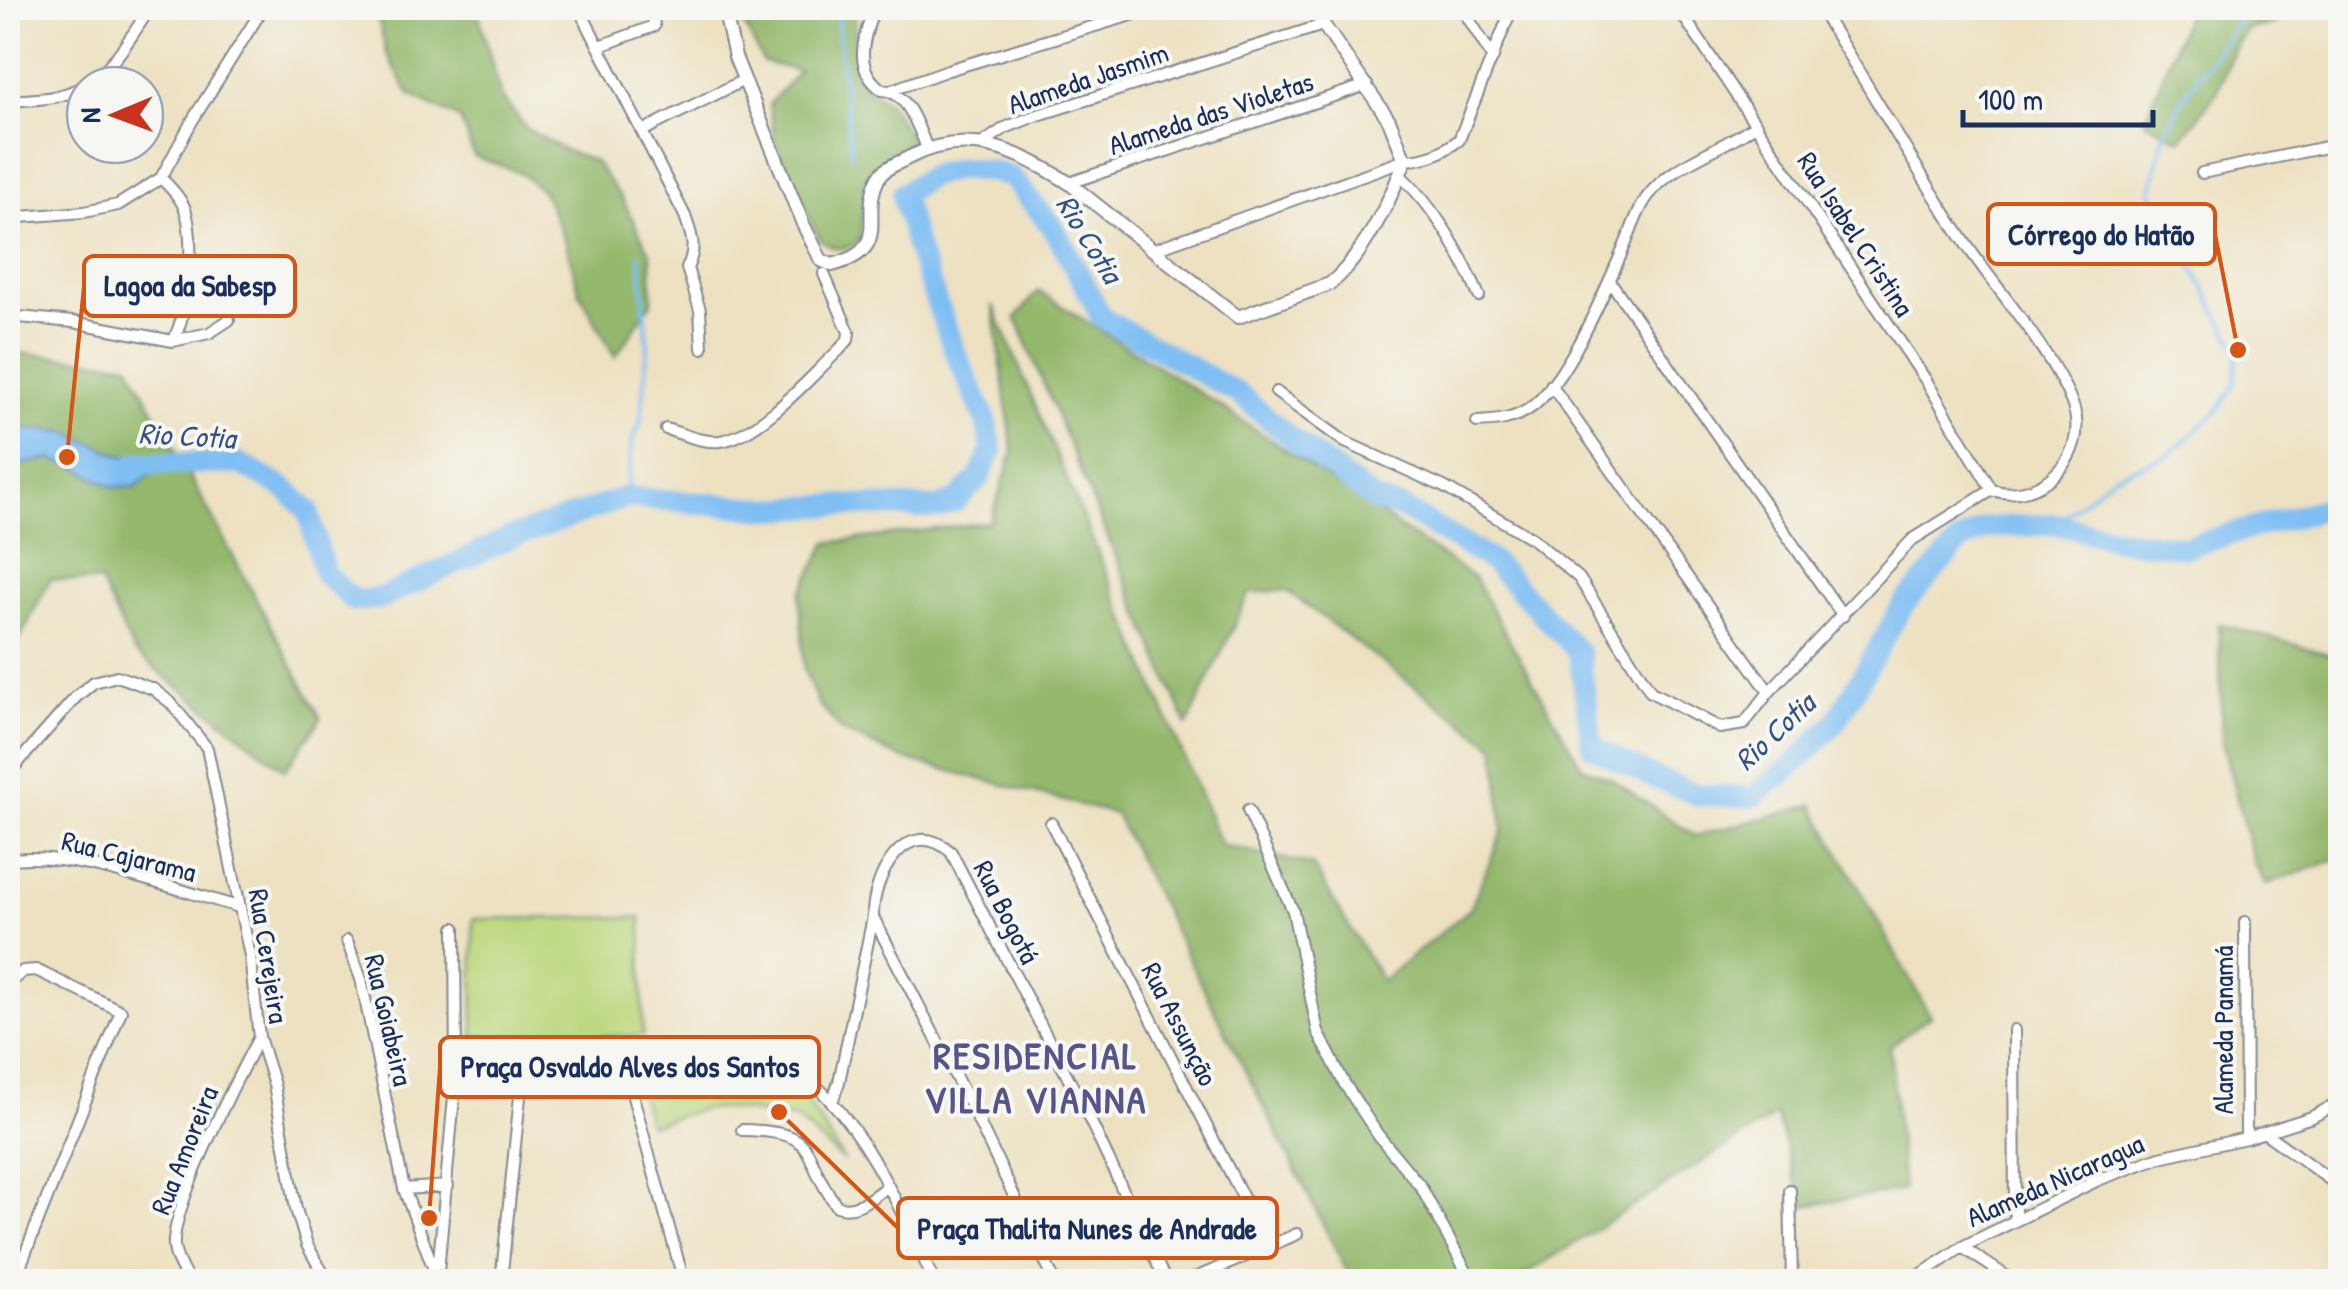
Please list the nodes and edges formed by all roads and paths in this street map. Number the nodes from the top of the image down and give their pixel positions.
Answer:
1 (150, 8) edge
2 (578, 8) edge
3 (652, 8) edge
4 (724, 8) edge
5 (874, 8) edge
6 (1155, 8) edge
7 (1312, 8) edge
8 (1462, 8) edge
9 (1512, 8) edge
10 (1678, 8) edge
11 (1819, 8) edge
12 (261, 12) edge
13 (1323, 25) junction
14 (600, 46) junction
15 (1493, 58) junction
16 (108, 65) edge
17 (744, 80) junction
18 (1367, 85) junction
19 (892, 90) junction
20 (65, 95) edge
21 (8, 100) edge
22 (1756, 124) junction
23 (642, 131) junction
24 (984, 142) junction
25 (2340, 144) edge
26 (926, 148) junction
27 (1405, 160) junction
28 (2202, 173) dead end
29 (1400, 175) junction
30 (162, 178) junction
31 (1069, 183) junction
32 (8, 218) edge
33 (1152, 250) junction
34 (824, 274) dead end
35 (1610, 281) junction
36 (1479, 296) dead end
37 (8, 316) edge
38 (229, 320) dead end
39 (173, 341) junction
40 (702, 348) dead end
41 (1551, 385) junction
42 (1276, 392) dead end
43 (1478, 422) dead end
44 (666, 429) dead end
45 (1992, 490) junction
46 (1843, 616) junction
47 (1769, 692) junction
48 (8, 774) edge
49 (1248, 810) dead end
50 (1051, 823) dead end
51 (8, 860) edge
52 (239, 908) junction
53 (873, 917) junction
54 (2246, 922) dead end
55 (455, 928) dead end
56 (347, 941) dead end
57 (8, 984) edge
58 (2014, 1030) dead end
59 (259, 1036) junction
60 (524, 1048) dead end
61 (832, 1102) junction
62 (2340, 1102) edge
63 (742, 1130) dead end
64 (2264, 1132) junction
65 (2246, 1138) junction
66 (448, 1186) junction
67 (888, 1186) junction
68 (2340, 1187) edge
69 (404, 1189) junction
70 (1790, 1190) dead end
71 (2015, 1220) junction
72 (1297, 1234) dead end
73 (1268, 1246) junction
74 (1962, 1247) junction
75 (437, 1281) edge
76 (14, 1282) edge
77 (189, 1282) edge
78 (328, 1282) edge
79 (501, 1282) edge
80 (684, 1282) edge
81 (934, 1282) edge
82 (1055, 1282) edge
83 (1166, 1282) edge
84 (1186, 1282) edge
85 (1472, 1282) edge
86 (1792, 1282) edge
87 (1910, 1282) edge
88 (2015, 1282) edge

1 - 16 street
2 - 14 street
3 - 14 street
4 - 17 street
5 - 19 street
6 - 19 street
7 - 13 street
8 - 15 street
9 - 15 street
10 - 22 street, Rua Isabel Cristina
11 - 45 street
12 - 30 street
13 - 18 street
13 - 24 street, Alameda Jasmim
14 - 23 street
15 - 27 street
17 - 23 street
17 - 26 street
18 - 27 street
18 - 31 street, Alameda das Violetas
19 - 26 street
20 - 21 street
22 - 35 street
22 - 45 street, Rua Isabel Cristina
23 - 40 street
24 - 26 street
24 - 31 street
25 - 28 street
27 - 29 street
27 - 33 street
29 - 33 street
29 - 36 street
30 - 32 street
30 - 39 street
31 - 33 street
34 - 44 street
35 - 41 street
35 - 46 street
37 - 39 street
38 - 39 street
41 - 43 street
41 - 47 street
42 - 47 street
45 - 46 street
46 - 47 street
48 - 52 street, Rua Cerejeira
49 - 85 street
50 - 73 street, Rua Assunção
51 - 52 street, Rua Cajarama
52 - 59 street, Rua Cerejeira
53 - 61 street, Rua Bogotá
53 - 82 street
53 - 83 street, Rua Bogotá
54 - 65 street, Alameda Panamá
55 - 66 street
56 - 69 street, Rua Goiabeira
57 - 76 street
58 - 71 street
59 - 77 street, Rua Amoreira
59 - 78 street, Rua Cerejeira
60 - 79 street
61 - 67 street
61 - 80 street
62 - 64 street, Alameda Nicaragua
63 - 67 street
64 - 65 street, Alameda Nicaragua
64 - 68 street
65 - 71 street, Alameda Nicaragua
66 - 69 street
66 - 75 street
67 - 81 street
69 - 75 street, Rua Goiabeira
70 - 86 street
71 - 74 street, Alameda Nicaragua
72 - 73 street
73 - 84 street
74 - 87 street, Alameda Nicaragua
74 - 88 street

